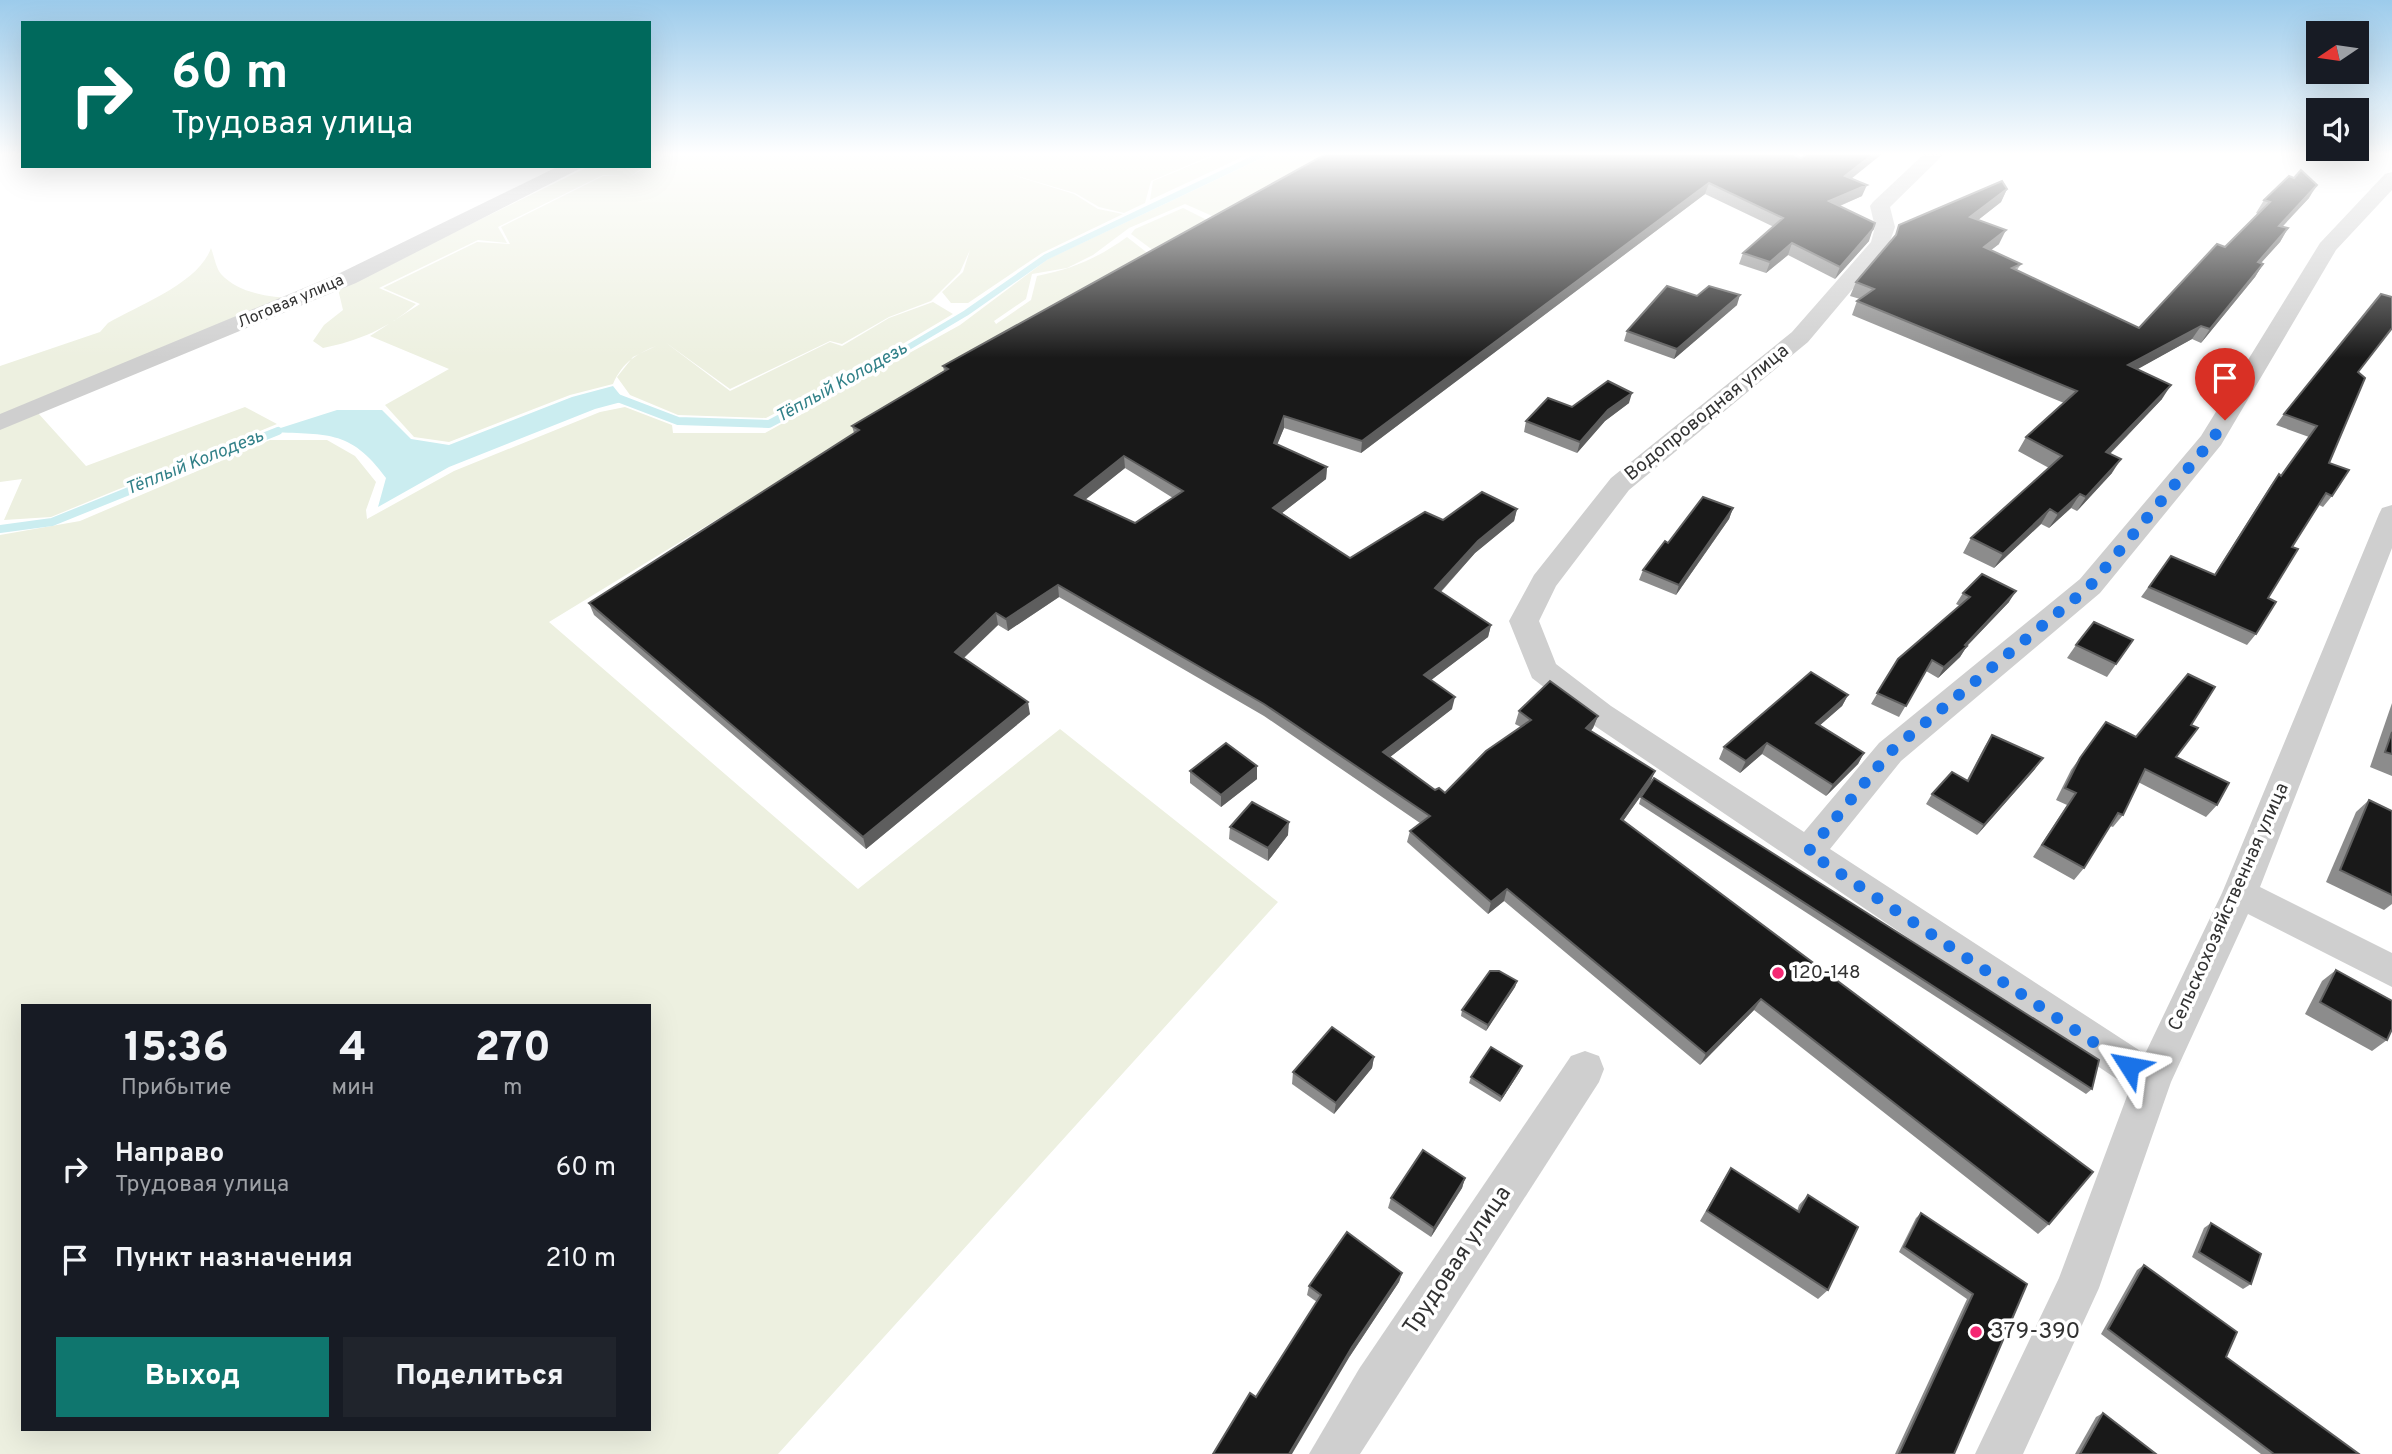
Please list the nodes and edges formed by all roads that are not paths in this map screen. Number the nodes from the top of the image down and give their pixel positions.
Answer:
1 (462, 222) edge
2 (1884, 222) edge
3 (2351, 222) edge
4 (0, 423) edge
5 (2392, 514) edge
6 (1808, 852) junction
7 (2239, 894) junction
8 (2392, 971) edge
9 (1585, 1069) dead end
10 (2152, 1081) junction
11 (1333, 1454) edge
12 (1999, 1454) edge

1 - 4 street, Логовая улица
2 - 6 street, Водопроводная улица
3 - 6 street
5 - 7 street, Сельскохозяйственная улица
6 - 10 street, Водопроводная улица
7 - 8 street
7 - 10 street, Сельскохозяйственная улица
9 - 11 street, Трудовая улица
10 - 12 street, Сельскохозяйственная улица

